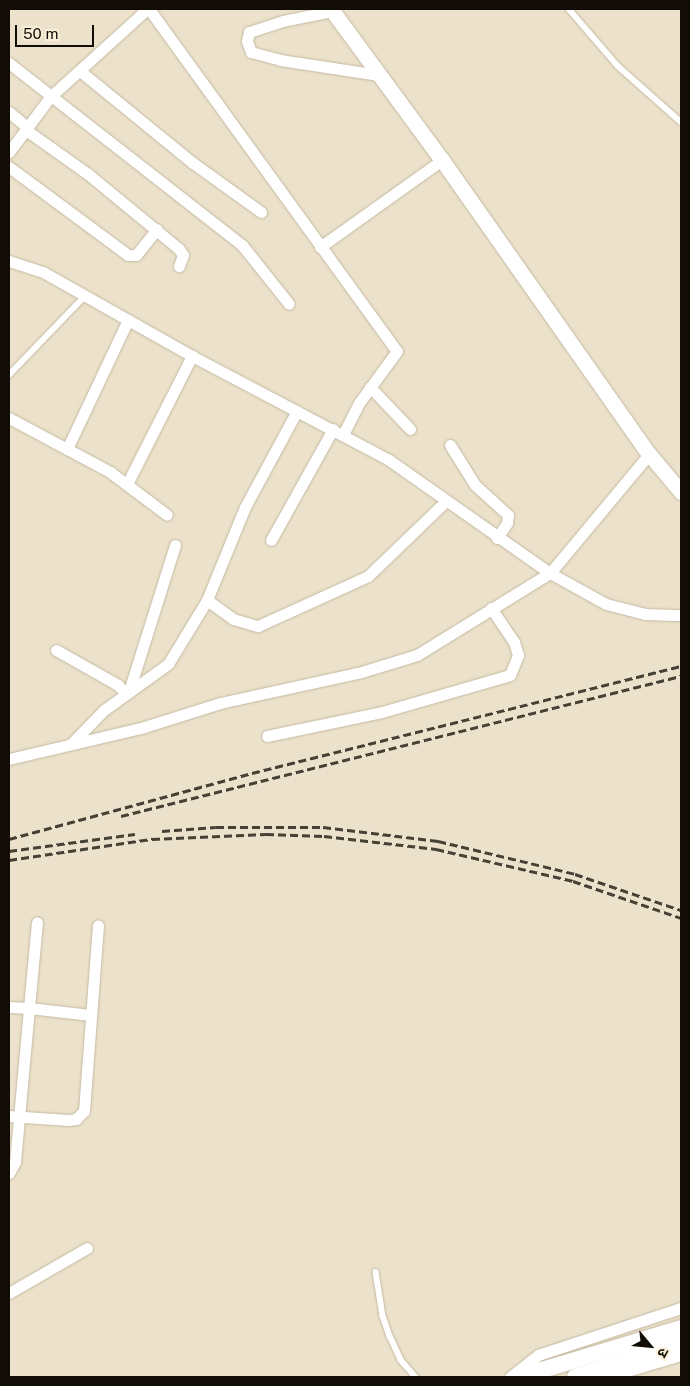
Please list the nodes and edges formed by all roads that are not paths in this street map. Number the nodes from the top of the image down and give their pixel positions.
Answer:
1 (148, 9) edge
2 (569, 9) edge
3 (332, 10) edge
4 (9, 63) edge
5 (80, 71) junction
6 (379, 75) junction
7 (50, 97) junction
8 (9, 112) edge
9 (681, 122) edge
10 (27, 129) junction
11 (9, 152) edge
12 (442, 160) junction
13 (9, 167) edge
14 (261, 212) dead end
15 (157, 229) junction
16 (320, 247) junction
17 (9, 261) edge
18 (179, 266) dead end
19 (85, 296) junction
20 (289, 304) dead end
21 (128, 320) junction
22 (192, 356) junction
23 (9, 375) edge
24 (370, 387) junction
25 (297, 411) junction
26 (9, 418) edge
27 (410, 429) dead end
28 (338, 432) junction
29 (450, 445) dead end
30 (67, 449) junction
31 (649, 454) junction
32 (127, 484) junction
33 (681, 492) edge
34 (446, 501) junction
35 (167, 515) dead end
36 (497, 538) junction
37 (271, 540) dead end
38 (175, 545) dead end
39 (550, 573) junction
40 (208, 600) junction
41 (491, 608) junction
42 (681, 616) edge
43 (56, 650) dead end
44 (128, 693) junction
45 (267, 736) dead end
46 (71, 744) junction
47 (9, 758) edge
48 (37, 922) dead end
49 (98, 926) dead end
50 (9, 1007) edge
51 (29, 1008) junction
52 (91, 1015) junction
53 (14, 1116) edge
54 (9, 1173) edge
55 (87, 1248) dead end
56 (376, 1272) dead end
57 (9, 1293) edge
58 (681, 1308) edge
59 (681, 1328) edge
60 (681, 1344) edge
61 (681, 1355) edge
62 (416, 1377) edge
63 (510, 1377) edge
64 (519, 1377) edge
65 (574, 1377) edge
66 (607, 1377) edge

1 - 5 street
1 - 16 street
2 - 9 lane
3 - 6 street
3 - 6 street
4 - 7 street
5 - 7 street
5 - 14 street
6 - 12 street
7 - 10 street
7 - 20 street
8 - 10 street
10 - 11 street
10 - 15 street
12 - 16 street
12 - 31 street
13 - 15 street
15 - 18 street
16 - 24 street
17 - 19 street
19 - 21 street
19 - 23 lane
21 - 22 street
21 - 30 street
22 - 25 street
22 - 32 street
24 - 27 street
24 - 28 street
25 - 28 street
25 - 40 street
26 - 30 street
28 - 34 street
28 - 37 street
29 - 36 street
30 - 32 street
31 - 33 street
31 - 39 street
32 - 35 street
34 - 36 street
34 - 40 street
36 - 39 street
38 - 44 street
39 - 41 street
39 - 42 street
40 - 44 street
41 - 45 street
41 - 46 street
43 - 44 street
44 - 46 street
46 - 47 street
48 - 51 street
49 - 52 street
50 - 51 street
51 - 52 street
51 - 53 street
52 - 53 street
53 - 54 street
55 - 57 street
56 - 62 lane
58 - 63 street
59 - 64 main road
60 - 65 main road
61 - 66 street

